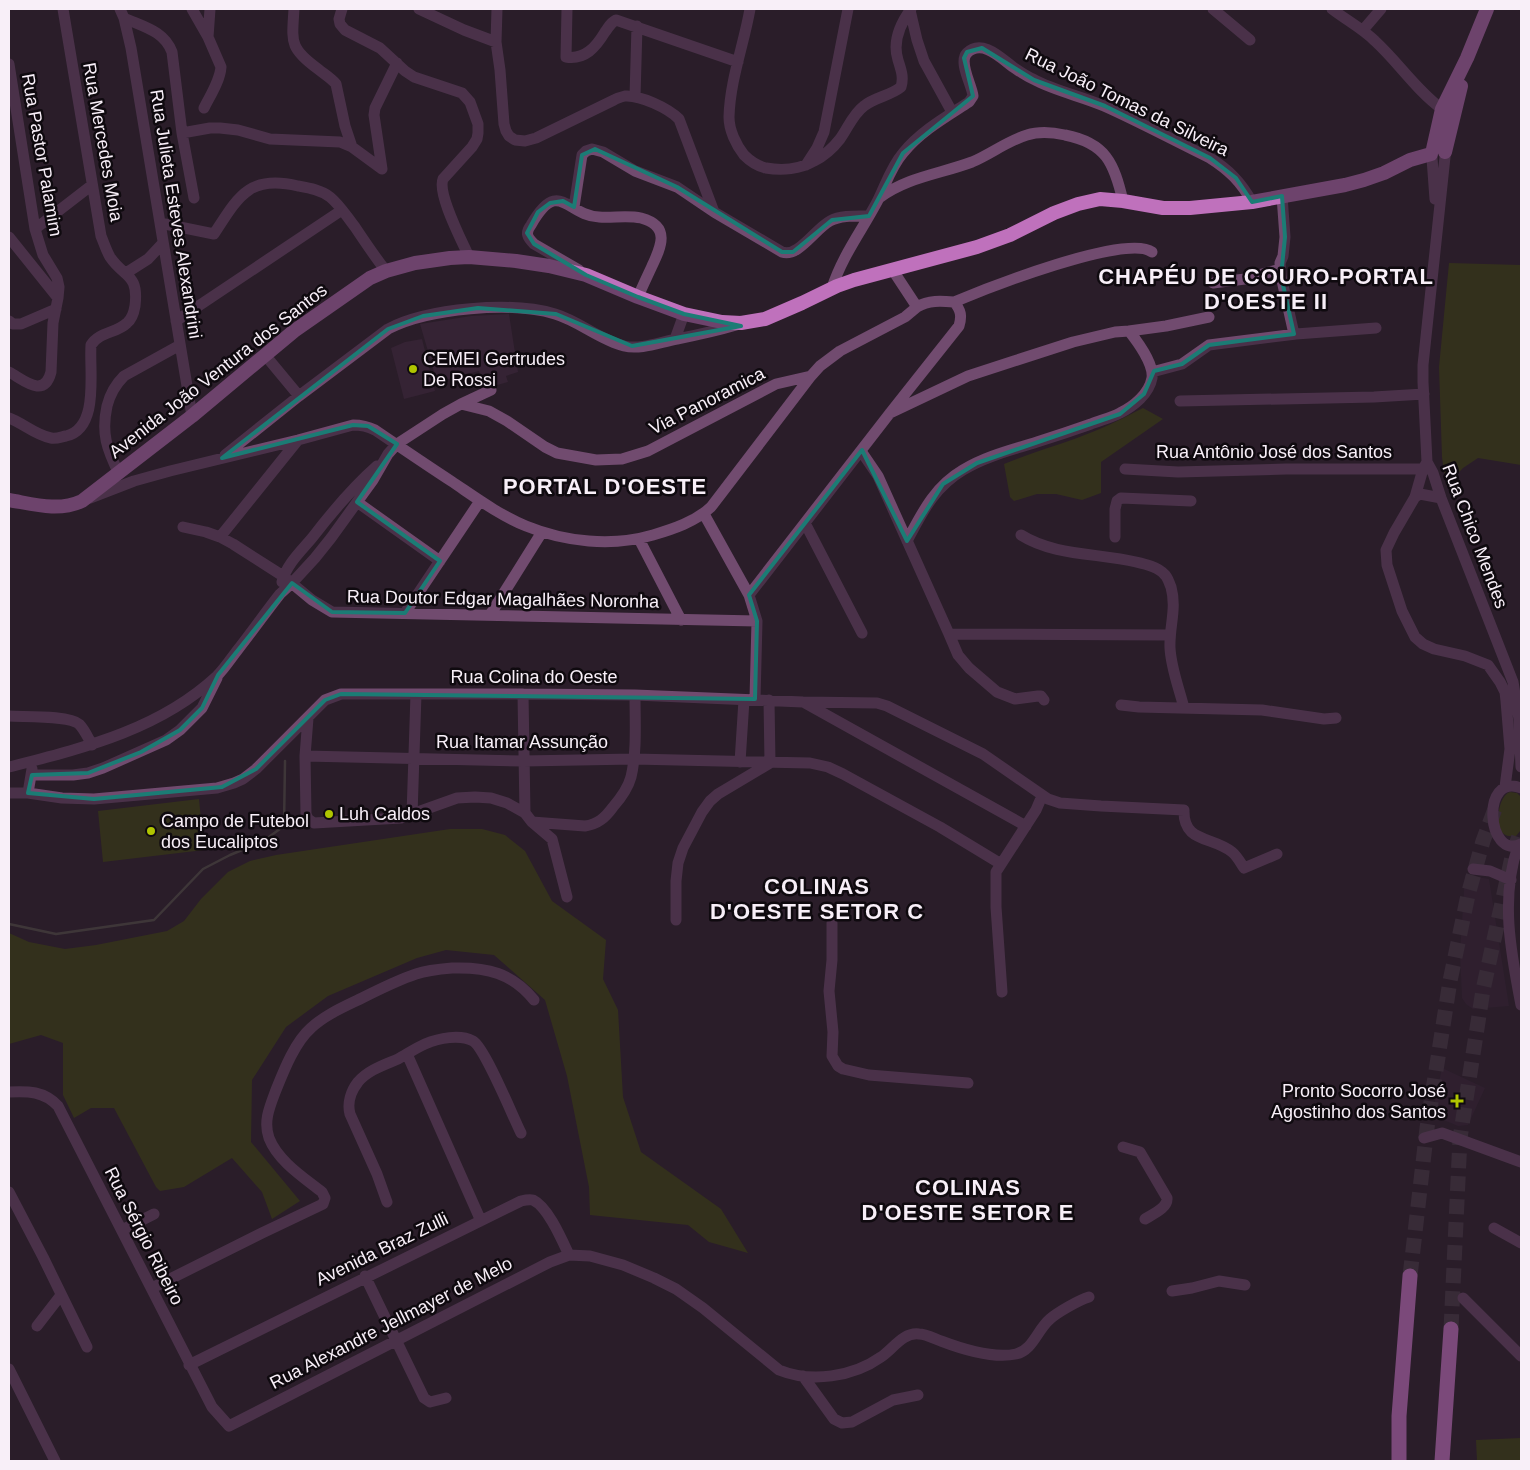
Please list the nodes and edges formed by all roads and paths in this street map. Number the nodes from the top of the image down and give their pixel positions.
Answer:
1 (63, 9) edge
2 (192, 9) edge
3 (210, 9) edge
4 (294, 9) edge
5 (342, 9) edge
6 (419, 9) edge
7 (497, 9) edge
8 (567, 9) edge
9 (750, 9) edge
10 (848, 9) edge
11 (910, 9) edge
12 (1213, 9) edge
13 (1332, 9) edge
14 (1381, 9) edge
15 (1487, 9) edge
16 (122, 13) edge
17 (637, 26) junction
18 (1363, 30) junction
19 (208, 37) junction
20 (1250, 40) dead end
21 (496, 42) junction
22 (1467, 58) junction
23 (738, 62) junction
24 (397, 63) junction
25 (9, 64) edge
26 (635, 97) junction
27 (204, 108) dead end
28 (1442, 110) junction
29 (952, 112) junction
30 (182, 133) junction
31 (352, 147) junction
32 (1437, 154) junction
33 (804, 166) junction
34 (92, 185) junction
35 (1282, 196) junction
36 (194, 198) dead end
37 (878, 199) junction
38 (1122, 201) junction
39 (1252, 202) junction
40 (574, 207) junction
41 (342, 210) junction
42 (714, 212) junction
43 (869, 216) junction
44 (160, 223) junction
45 (35, 229) junction
46 (9, 236) edge
47 (164, 243) junction
48 (1152, 252) dead end
49 (469, 257) junction
50 (892, 269) junction
51 (1280, 269) junction
52 (386, 271) junction
53 (126, 273) junction
54 (586, 275) junction
55 (1212, 283) dead end
56 (832, 288) junction
57 (638, 298) junction
58 (954, 302) junction
59 (57, 304) junction
60 (917, 307) junction
61 (684, 314) junction
62 (1209, 317) dead end
63 (9, 321) edge
64 (176, 321) junction
65 (741, 323) junction
66 (1376, 328) dead end
67 (1129, 331) junction
68 (1294, 334) junction
69 (675, 339) junction
70 (180, 345) junction
71 (265, 355) junction
72 (9, 372) edge
73 (1152, 372) junction
74 (810, 376) junction
75 (491, 390) dead end
76 (1424, 394) junction
77 (299, 396) junction
78 (1180, 401) dead end
79 (461, 404) junction
80 (890, 413) junction
81 (192, 416) junction
82 (9, 418) edge
83 (298, 440) junction
84 (397, 444) junction
85 (861, 452) junction
86 (222, 458) junction
87 (384, 460) junction
88 (1425, 465) junction
89 (1125, 470) dead end
90 (119, 474) junction
91 (1415, 497) junction
92 (1441, 498) junction
93 (9, 500) edge
94 (82, 501) junction
95 (480, 501) junction
96 (1191, 501) dead end
97 (357, 502) junction
98 (704, 514) junction
99 (805, 523) junction
100 (182, 527) dead end
101 (542, 532) junction
102 (1021, 535) dead end
103 (220, 537) junction
104 (1115, 537) dead end
105 (639, 539) junction
106 (907, 541) junction
107 (440, 561) junction
108 (288, 580) junction
109 (749, 595) junction
110 (404, 613) junction
111 (490, 615) junction
112 (681, 620) junction
113 (757, 621) junction
114 (862, 633) dead end
115 (949, 634) junction
116 (1170, 635) junction
117 (218, 675) junction
118 (416, 694) junction
119 (522, 694) junction
120 (636, 695) junction
121 (750, 700) junction
122 (769, 700) junction
123 (1044, 700) dead end
124 (803, 702) junction
125 (1120, 705) dead end
126 (1184, 708) junction
127 (9, 716) edge
128 (308, 718) junction
129 (1336, 718) dead end
130 (92, 744) junction
131 (305, 756) junction
132 (414, 759) junction
133 (634, 759) junction
134 (33, 761) junction
135 (523, 761) junction
136 (740, 762) junction
137 (770, 763) junction
138 (9, 767) edge
139 (1521, 767) edge
140 (32, 775) junction
141 (1505, 787) junction
142 (1521, 788) edge
143 (9, 793) edge
144 (28, 793) junction
145 (1042, 796) junction
146 (525, 813) junction
147 (412, 815) junction
148 (532, 822) junction
149 (1026, 826) junction
150 (1515, 845) edge
151 (1277, 854) dead end
152 (1001, 864) junction
153 (1473, 869) dead end
154 (1511, 877) junction
155 (567, 897) dead end
156 (676, 920) dead end
157 (832, 923) dead end
158 (1002, 992) dead end
159 (534, 1000) dead end
160 (1521, 1005) edge
161 (407, 1054) junction
162 (968, 1083) dead end
163 (9, 1092) edge
164 (521, 1133) dead end
165 (1424, 1138) dead end
166 (1123, 1147) dead end
167 (1521, 1162) edge
168 (9, 1193) edge
169 (387, 1202) dead end
170 (154, 1214) dead end
171 (1145, 1219) dead end
172 (481, 1220) junction
173 (1494, 1228) dead end
174 (122, 1230) junction
175 (1521, 1242) edge
176 (569, 1255) junction
177 (365, 1276) junction
178 (1410, 1276) tunnel mouth
179 (1245, 1286) dead end
180 (152, 1288) junction
181 (1172, 1291) dead end
182 (61, 1294) junction
183 (1089, 1297) dead end
184 (1462, 1298) dead end
185 (38, 1326) dead end
186 (1451, 1329) tunnel mouth
187 (397, 1341) junction
188 (87, 1348) dead end
189 (1521, 1353) edge
190 (189, 1365) junction
191 (9, 1369) edge
192 (803, 1376) junction
193 (918, 1396) dead end
194 (446, 1398) dead end
195 (229, 1426) joint
196 (54, 1461) edge
197 (1399, 1461) edge
198 (1442, 1461) edge

1 - 34 street, Rua Mercedes Moia
2 - 19 street
3 - 19 street
4 - 31 street
5 - 24 street
6 - 21 street
7 - 21 street
8 - 17 street
9 - 23 street
10 - 33 street
11 - 29 street
11 - 33 street
12 - 20 street
13 - 18 street
14 - 18 street
15 - 22 main road
16 - 30 street
16 - 44 street, Rua Julieta Esteves Alexandrini
17 - 23 street
17 - 26 street
18 - 28 street
19 - 27 street
21 - 26 street
22 - 28 main road
22 - 32 main road
23 - 33 street
24 - 31 street
24 - 49 street
25 - 45 street, Rua Pastor Palamim
26 - 42 street
28 - 32 main road
29 - 37 street, Rua João Tomas da Silveira
29 - 39 street, Rua João Tomas da Silveira
30 - 31 street
30 - 36 street
32 - 35 main road, Avenida João Ventura dos Santos
32 - 76 street, Rua Chico Mendes
34 - 45 street
34 - 53 street, Rua Mercedes Moia
35 - 39 main road, Avenida João Ventura dos Santos
35 - 51 street
37 - 38 street
37 - 43 street, Rua João Tomas da Silveira
38 - 39 main road, Avenida João Ventura dos Santos
38 - 50 main road, Avenida João Ventura dos Santos
40 - 42 street
40 - 54 street
40 - 57 street
41 - 44 street
41 - 52 street
41 - 64 street
42 - 43 street
43 - 56 street, Rua João Tomas da Silveira
44 - 47 street, Rua Julieta Esteves Alexandrini
45 - 59 street, Rua Pastor Palamim
46 - 59 street
47 - 53 street
47 - 64 street, Rua Julieta Esteves Alexandrini
48 - 58 street
49 - 52 main road, Avenida João Ventura dos Santos
49 - 54 main road, Avenida João Ventura dos Santos
50 - 56 main road, Avenida João Ventura dos Santos
50 - 60 street
51 - 55 street
51 - 68 street
52 - 71 main road, Avenida João Ventura dos Santos
53 - 82 street, Rua Mercedes Moia
54 - 57 main road, Avenida João Ventura dos Santos
56 - 65 main road, Avenida João Ventura dos Santos
57 - 61 main road, Avenida João Ventura dos Santos
58 - 60 street
58 - 80 street
59 - 63 street
59 - 72 street, Rua Pastor Palamim
60 - 74 street, Via Panoramica
61 - 65 main road, Avenida João Ventura dos Santos
61 - 69 street
62 - 67 street
64 - 70 street, Rua Julieta Esteves Alexandrini
65 - 69 street
66 - 68 street
67 - 73 street
67 - 80 street
68 - 73 street
69 - 77 street
70 - 81 street, Rua Julieta Esteves Alexandrini
70 - 90 street
71 - 77 street
71 - 81 main road, Avenida João Ventura dos Santos
73 - 106 street
74 - 79 street, Via Panoramica
74 - 98 street
75 - 79 street
76 - 78 street
76 - 88 street, Rua Chico Mendes
77 - 86 street
79 - 84 street
80 - 85 street
81 - 90 main road, Avenida João Ventura dos Santos
83 - 84 street
83 - 86 street
83 - 103 street
84 - 87 street
84 - 95 street
85 - 99 street
85 - 106 street
86 - 94 street
87 - 97 street
87 - 108 street
88 - 89 street, Rua Antônio José dos Santos
88 - 91 street, Rua Chico Mendes
88 - 92 street, Rua Chico Mendes
90 - 94 main road, Avenida João Ventura dos Santos
91 - 92 street
91 - 141 street, Rua Chico Mendes
92 - 139 street, Rua Chico Mendes
93 - 94 main road, Avenida João Ventura dos Santos
95 - 101 street
95 - 107 street
96 - 104 street
97 - 107 street
97 - 108 street
98 - 105 street
98 - 109 street
99 - 109 street
99 - 114 street
100 - 103 street, Rua Doutor Edgar Magalhães Noronha
101 - 105 street
101 - 111 street
102 - 116 street
103 - 108 street, Rua Doutor Edgar Magalhães Noronha
105 - 112 street
106 - 115 street
107 - 110 street
108 - 110 street, Rua Doutor Edgar Magalhães Noronha
108 - 117 street
109 - 113 street
110 - 111 street, Rua Doutor Edgar Magalhães Noronha
111 - 112 street, Rua Doutor Edgar Magalhães Noronha
112 - 113 street, Rua Doutor Edgar Magalhães Noronha
113 - 121 street
115 - 116 street
115 - 123 street
116 - 126 street
117 - 130 street
117 - 140 street
118 - 119 street, Rua Colina do Oeste
118 - 128 street, Rua Colina do Oeste
118 - 132 street
119 - 120 street, Rua Colina do Oeste
119 - 135 street
120 - 121 street, Rua Colina do Oeste
120 - 133 street
121 - 122 street, Rua Colina do Oeste
121 - 136 street
122 - 124 street, Rua Colina do Oeste
122 - 137 street
124 - 145 street, Rua Colina do Oeste
124 - 149 street
125 - 126 street
126 - 129 street
127 - 130 street
128 - 131 street
128 - 144 street, Rua Colina do Oeste
130 - 134 street
131 - 132 street, Rua Itamar Assunção
131 - 147 street
132 - 135 street, Rua Itamar Assunção
132 - 147 street
133 - 135 street, Rua Itamar Assunção
133 - 136 street, Rua Itamar Assunção
133 - 148 street
134 - 138 street
134 - 140 street
135 - 146 street
136 - 137 street, Rua Itamar Assunção
137 - 152 street, Rua Itamar Assunção
137 - 156 street
140 - 144 street
141 - 142 street
141 - 150 street, Rua Chico Mendes
143 - 144 street, Rua Colina do Oeste
145 - 149 street
145 - 151 street
146 - 147 street
146 - 148 street
148 - 155 street
149 - 152 street
150 - 154 street
152 - 158 street
153 - 154 street
154 - 160 street
157 - 162 street
159 - 180 street
161 - 164 street
161 - 169 street
161 - 172 street
163 - 174 street, Rua Sérgio Ribeiro
165 - 167 street
166 - 171 street
168 - 182 street
170 - 174 street
172 - 176 street, Avenida Braz Zulli
172 - 177 street, Avenida Braz Zulli
173 - 175 street
174 - 180 street, Rua Sérgio Ribeiro
176 - 187 street, Rua Alexandre Jellmayer de Melo
176 - 192 street
177 - 187 street
177 - 190 street, Avenida Braz Zulli
178 - 197 highway
179 - 181 street
180 - 190 street, Rua Sérgio Ribeiro
182 - 185 street
182 - 188 street
183 - 192 street
184 - 189 street
186 - 198 highway
187 - 194 street
187 - 195 street, Rua Alexandre Jellmayer de Melo
190 - 195 street, Rua Sérgio Ribeiro
191 - 196 street
192 - 193 street

